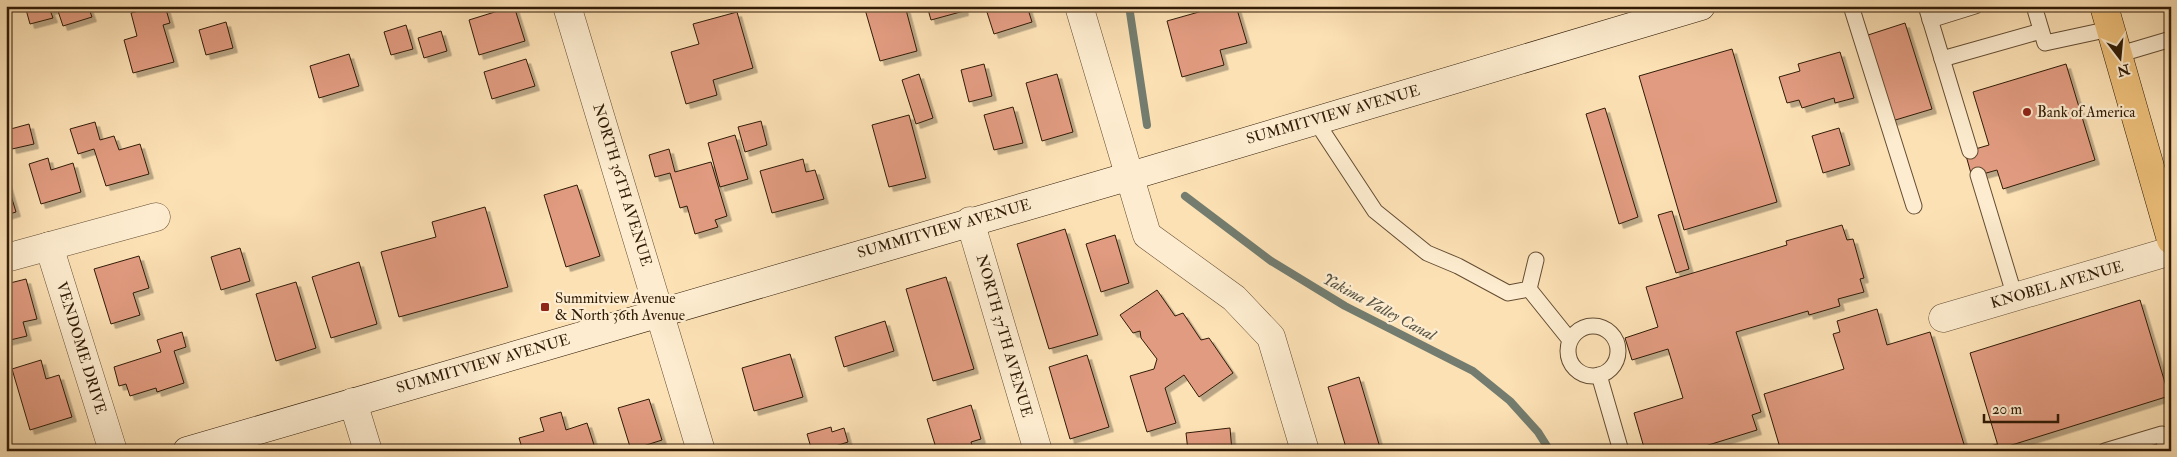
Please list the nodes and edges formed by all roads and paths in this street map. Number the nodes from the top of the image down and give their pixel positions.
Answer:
1 (567, 6) edge
2 (1078, 6) edge
3 (1701, 6) edge
4 (1851, 6) edge
5 (1976, 6) edge
6 (2034, 6) edge
7 (1928, 13) edge
8 (2107, 17) edge
9 (2041, 31) junction
10 (2171, 39) edge
11 (2117, 55) junction
12 (1942, 59) junction
13 (1315, 120) junction
14 (1970, 151) dead end
15 (1978, 175) dead end
16 (1128, 176) junction
17 (1914, 206) dead end
18 (156, 217) dead end
19 (970, 221) junction
20 (2171, 240) edge
21 (49, 246) junction
22 (2171, 251) edge
23 (6, 258) edge
24 (1536, 260) dead end
25 (1529, 289) junction
26 (2015, 297) junction
27 (660, 312) junction
28 (1943, 318) dead end
29 (1570, 340) junction
30 (1599, 375) junction
31 (353, 402) junction
32 (112, 451) edge
33 (187, 451) edge
34 (368, 451) edge
35 (701, 451) edge
36 (1038, 451) edge
37 (1305, 451) edge
38 (1621, 451) edge
39 (2105, 451) edge
40 (2167, 451) edge

1 - 27 street, NORTH 36TH AVENUE
2 - 16 street
3 - 13 street, SUMMITVIEW AVENUE
4 - 17 lane
5 - 7 lane
6 - 9 lane
7 - 12 lane
8 - 9 lane
8 - 11 main road
9 - 12 lane
10 - 11 lane
11 - 20 main road
12 - 14 lane
13 - 16 street, SUMMITVIEW AVENUE
13 - 25 lane
15 - 26 lane
16 - 19 street, SUMMITVIEW AVENUE
16 - 37 street
18 - 21 street
19 - 27 street, SUMMITVIEW AVENUE
19 - 36 street, NORTH 37TH AVENUE
21 - 23 street
21 - 32 street, VENDOME DRIVE
22 - 26 street, KNOBEL AVENUE
24 - 25 lane
25 - 29 lane
26 - 28 street, KNOBEL AVENUE
27 - 31 street, SUMMITVIEW AVENUE
27 - 35 street, NORTH 36TH AVENUE
29 - 30 lane
29 - 30 lane
30 - 38 lane
31 - 33 street, SUMMITVIEW AVENUE
31 - 34 street
39 - 40 lane

